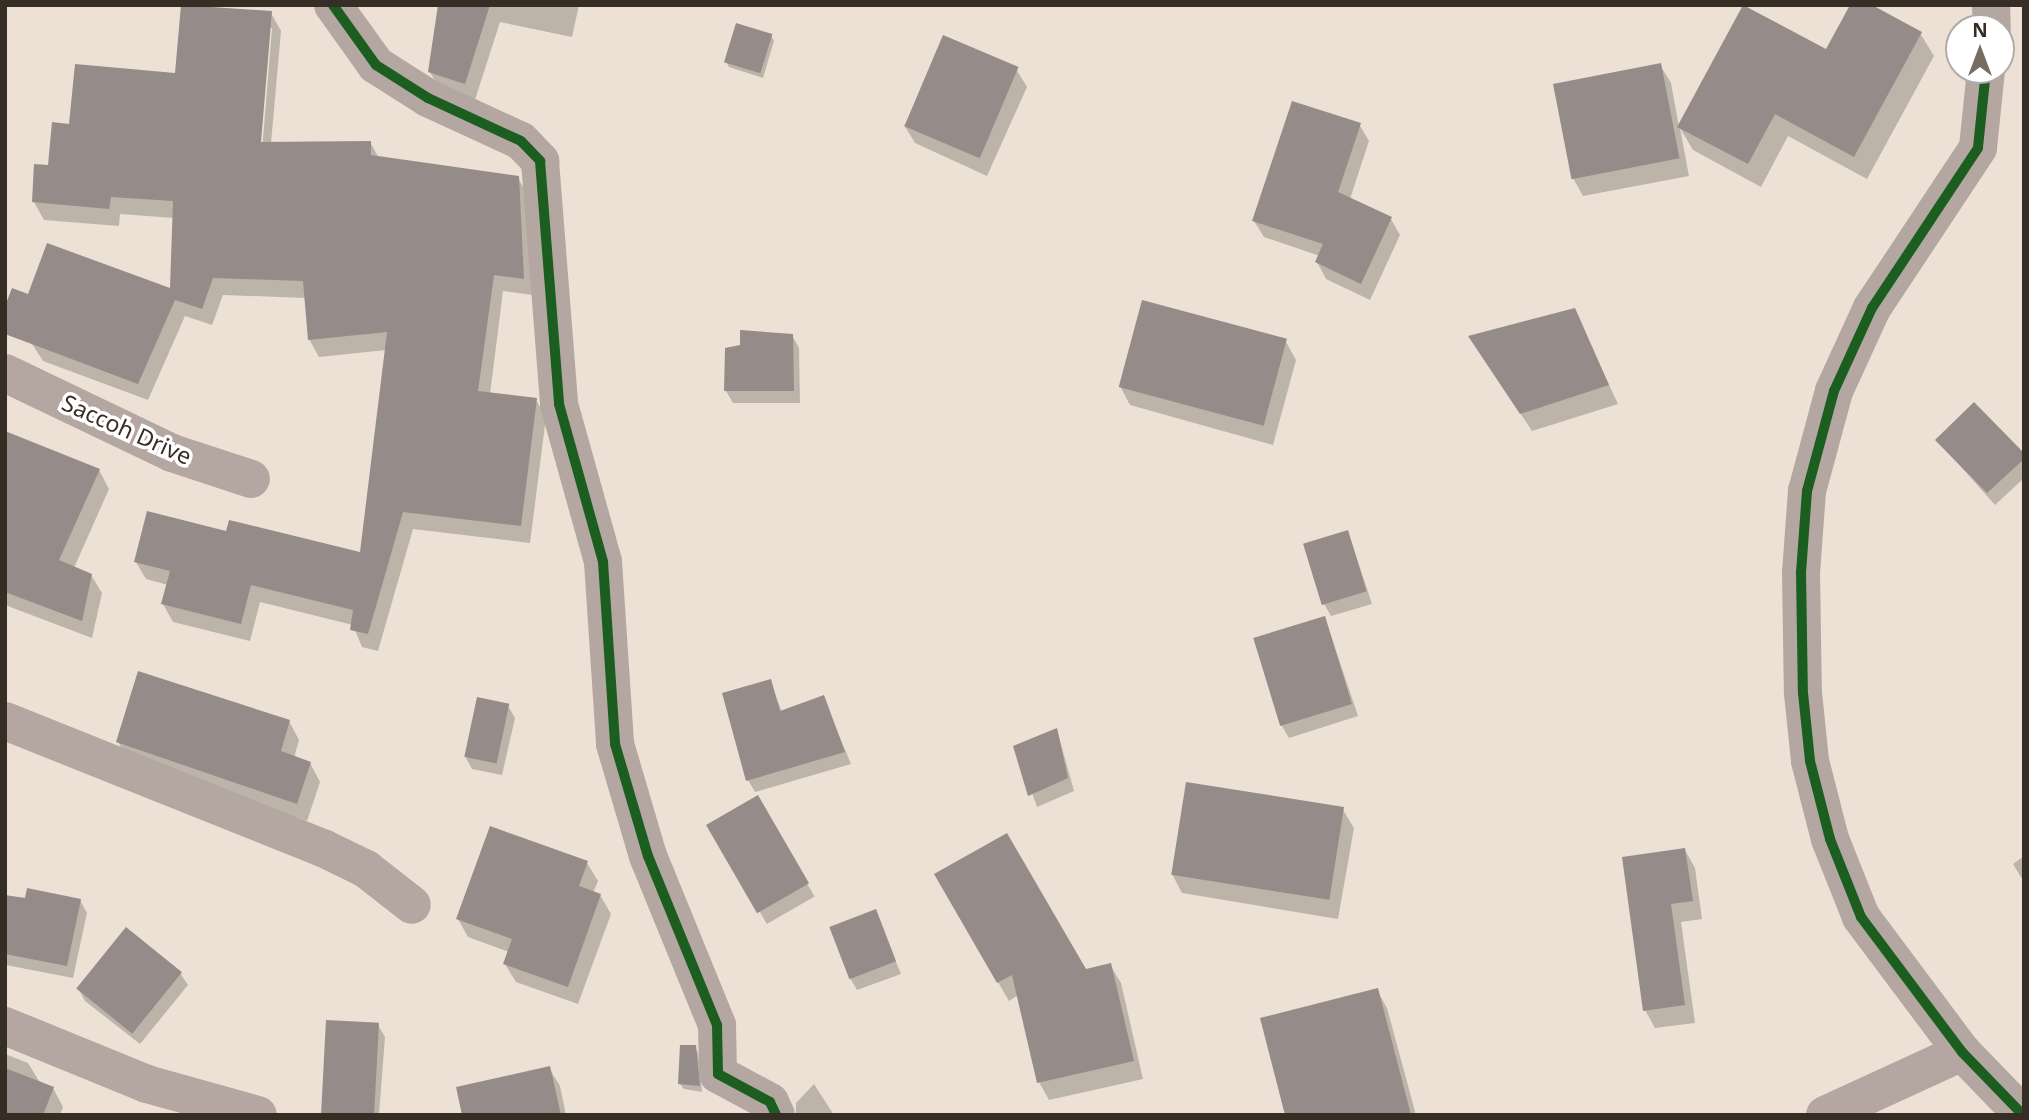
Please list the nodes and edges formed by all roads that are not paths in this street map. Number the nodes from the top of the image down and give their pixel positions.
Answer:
1 (333, 5) edge
2 (1985, 84) edge
3 (5, 373) edge
4 (251, 479) dead end
5 (5, 721) edge
6 (412, 905) dead end
7 (5, 1026) edge
8 (1962, 1052) junction
9 (258, 1115) edge
10 (776, 1115) edge
11 (1825, 1115) edge
12 (2023, 1115) edge

1 - 10 street
2 - 8 street
3 - 4 street, Saccoh Drive
5 - 6 street
7 - 9 street
8 - 11 street
8 - 12 street

